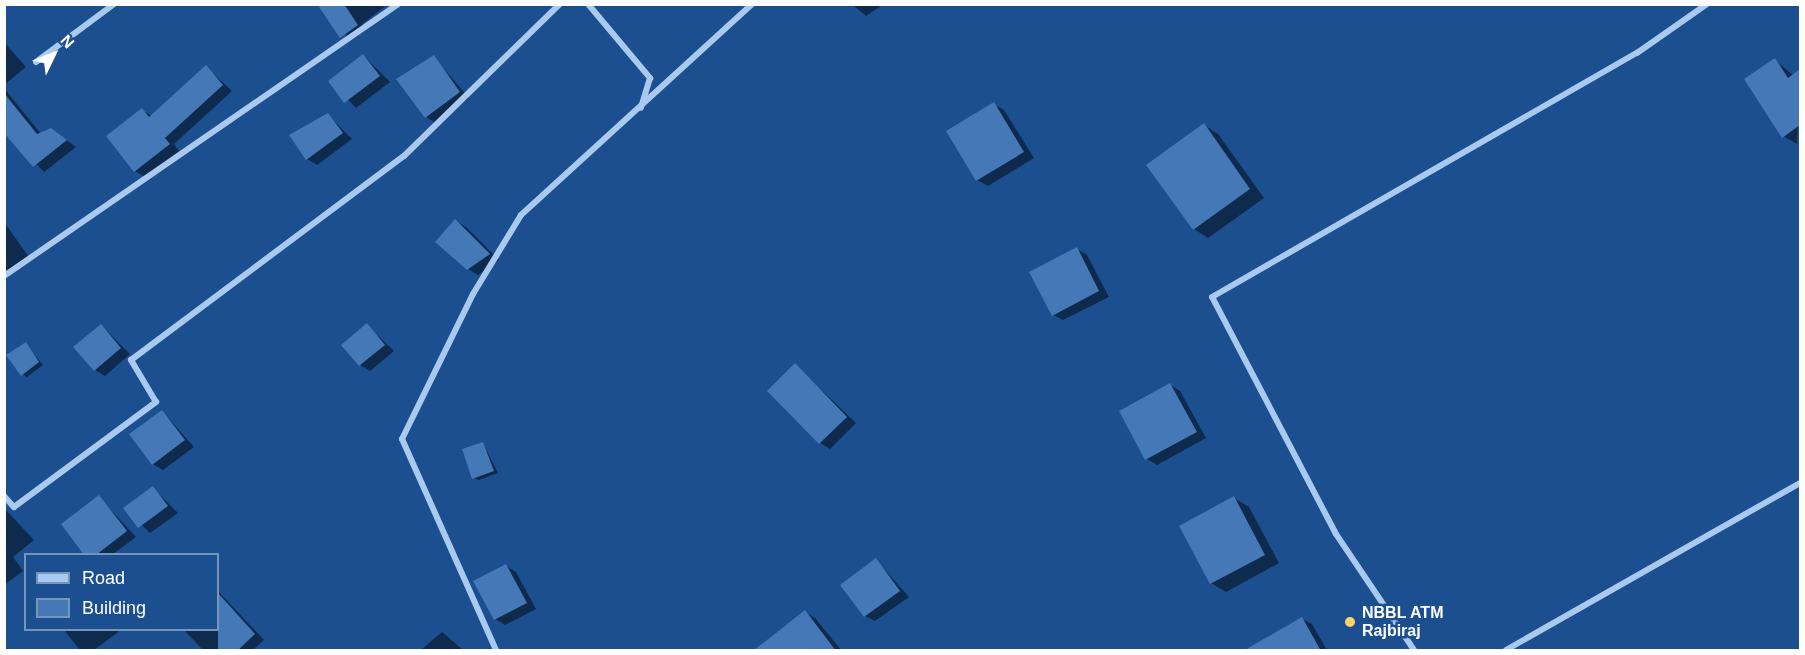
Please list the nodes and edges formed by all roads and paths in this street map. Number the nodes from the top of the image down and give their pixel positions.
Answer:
1 (114, 4) edge
2 (398, 4) edge
3 (560, 4) edge
4 (588, 4) edge
5 (752, 4) edge
6 (1707, 4) edge
7 (36, 62) dead end
8 (640, 109) junction
9 (4, 276) edge
10 (1800, 483) edge
11 (4, 496) edge
12 (496, 651) edge
13 (1414, 651) edge
14 (1506, 651) edge

1 - 7 street
2 - 9 street
3 - 11 street
4 - 8 street
5 - 8 street
6 - 13 street
8 - 12 street
10 - 14 street

